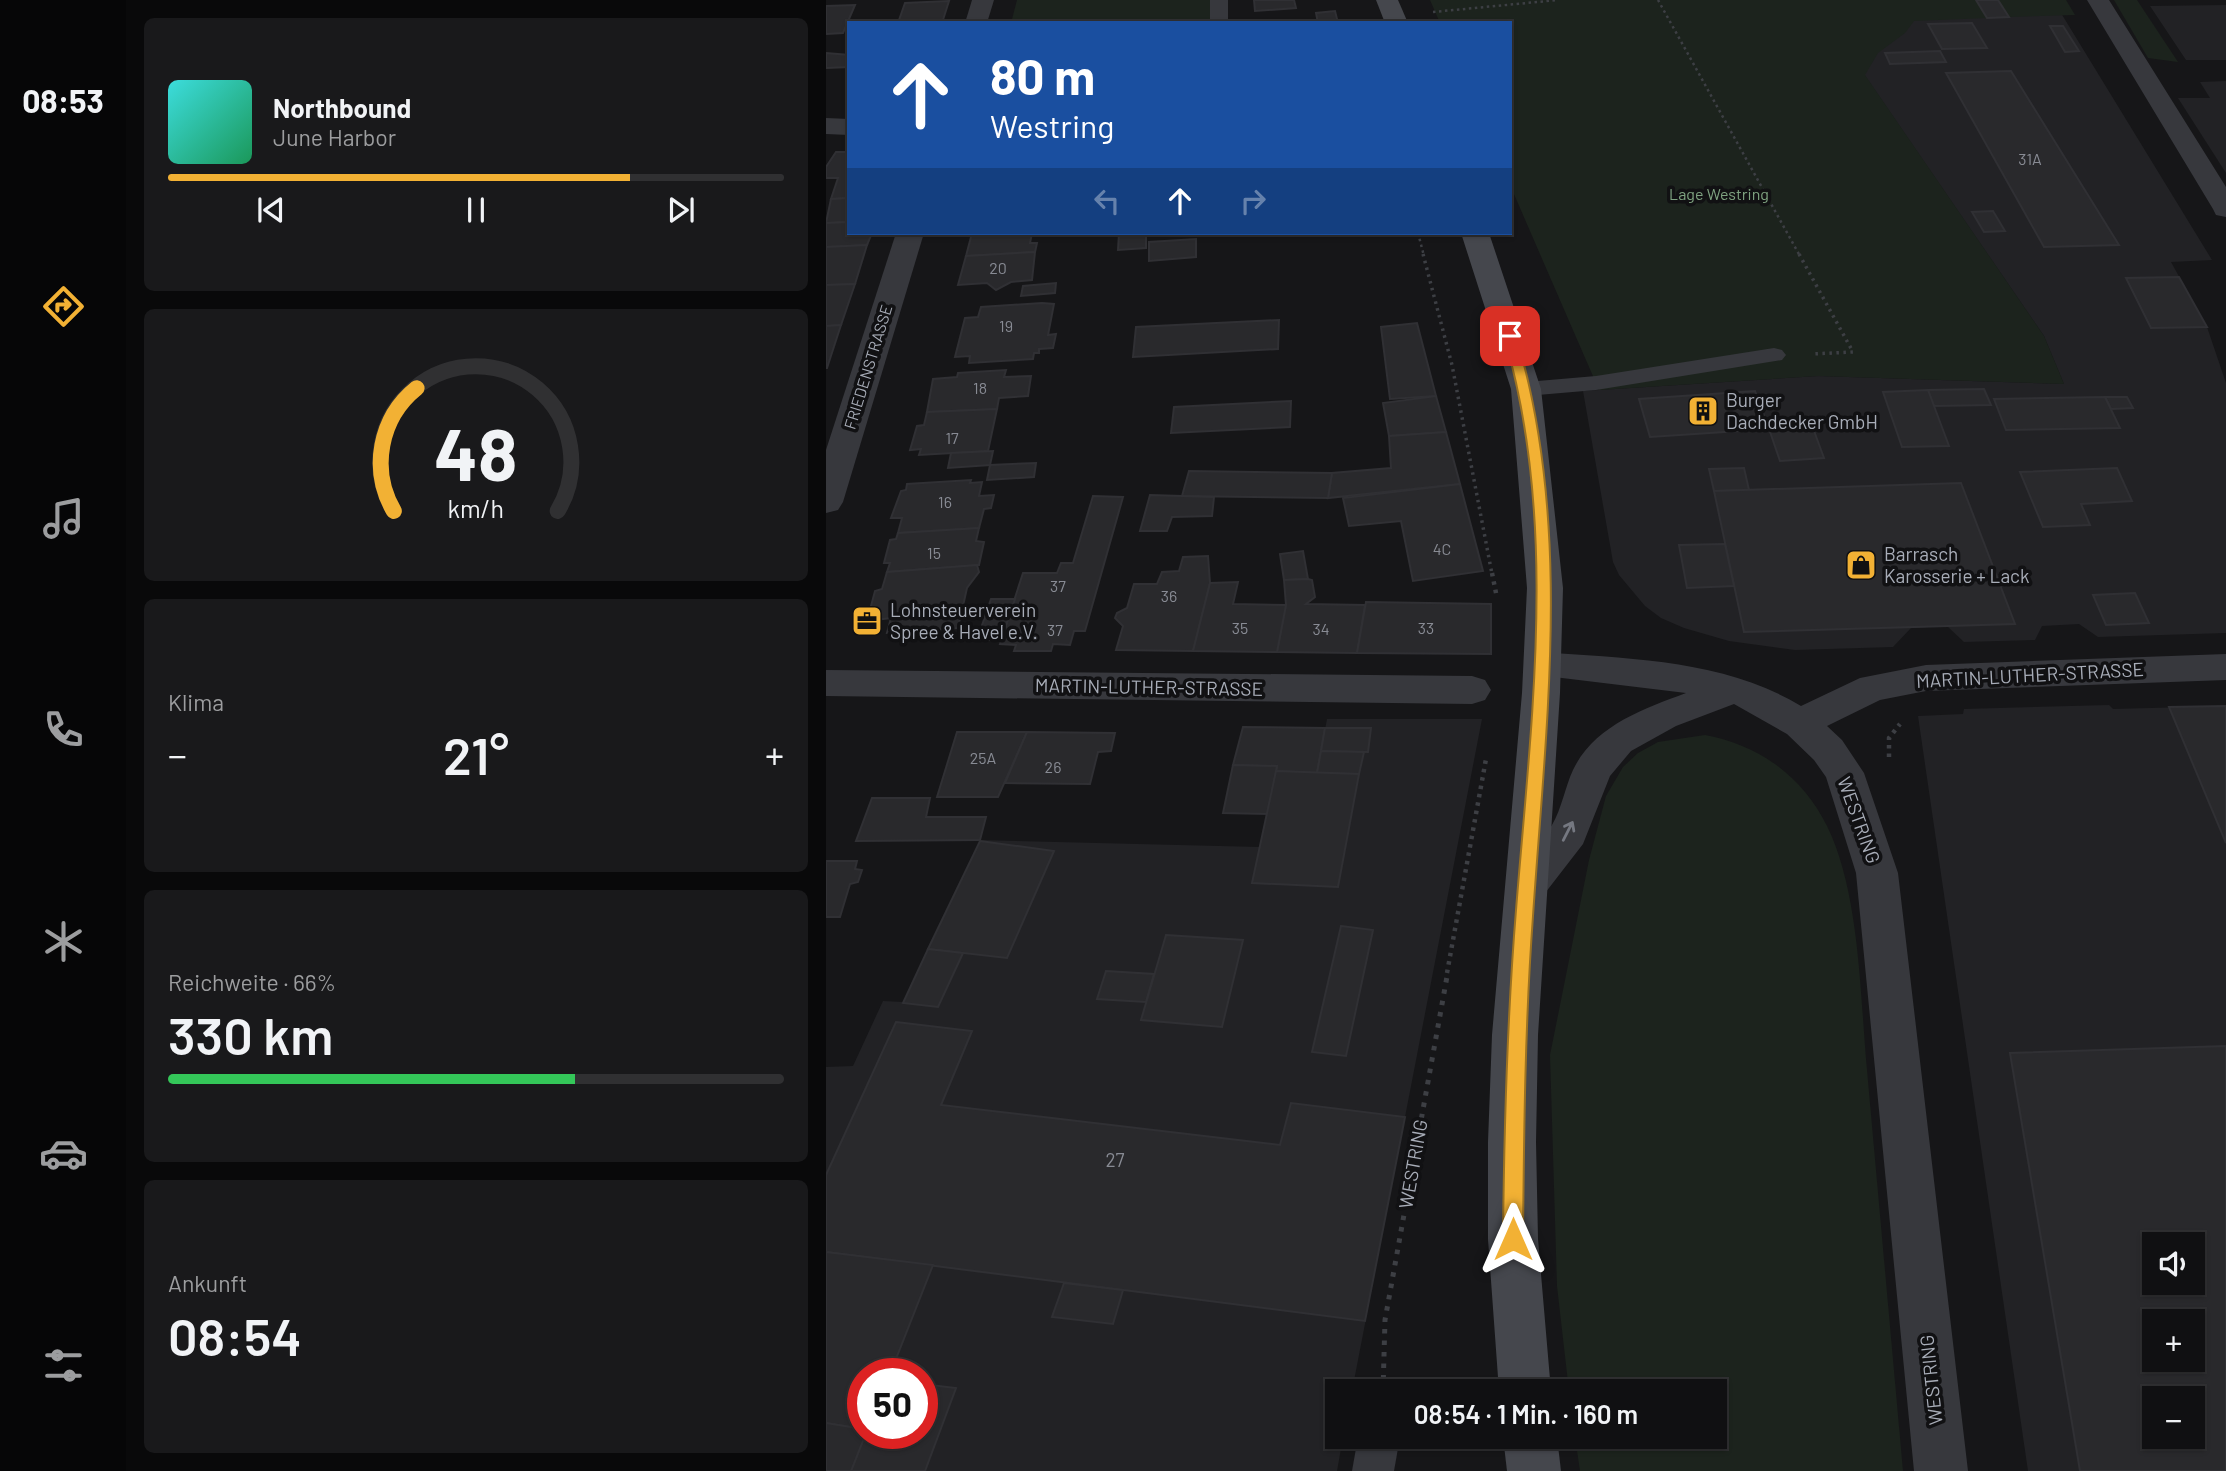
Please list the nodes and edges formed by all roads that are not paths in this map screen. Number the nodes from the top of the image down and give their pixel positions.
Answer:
1 (983, 0) edge
2 (1219, 0) edge
3 (2098, 0) edge
4 (976, 21) edge
5 (1219, 21) edge
6 (826, 126) edge
7 (847, 127) edge
8 (2226, 209) edge
9 (909, 235) edge
10 (1476, 235) edge
11 (1774, 355) road end
12 (1526, 389) junction
13 (826, 502) edge
14 (1542, 665) junction
15 (2226, 667) edge
16 (826, 683) edge
17 (1734, 689) junction
18 (1472, 690) dead end
19 (1801, 724) junction
20 (1527, 885) junction
21 (1524, 1379) edge
22 (1377, 1449) edge
23 (1532, 1449) edge
24 (1373, 1471) edge
25 (1534, 1471) edge
26 (1941, 1471) edge

1 - 4 street
2 - 5 lane
3 - 8 street
6 - 7 street
9 - 13 street, FRIEDENSTRASSE
10 - 12 main road
11 - 12 lane
12 - 14 main road
14 - 17 street, WESTRING
14 - 20 main road
15 - 19 street, MARTIN-LUTHER-STRASSE
16 - 18 street, MARTIN-LUTHER-STRASSE
17 - 19 street, WESTRING
20 -> 17 street
19 - 26 street, WESTRING
20 - 21 main road
22 - 24 lane
23 - 25 main road

